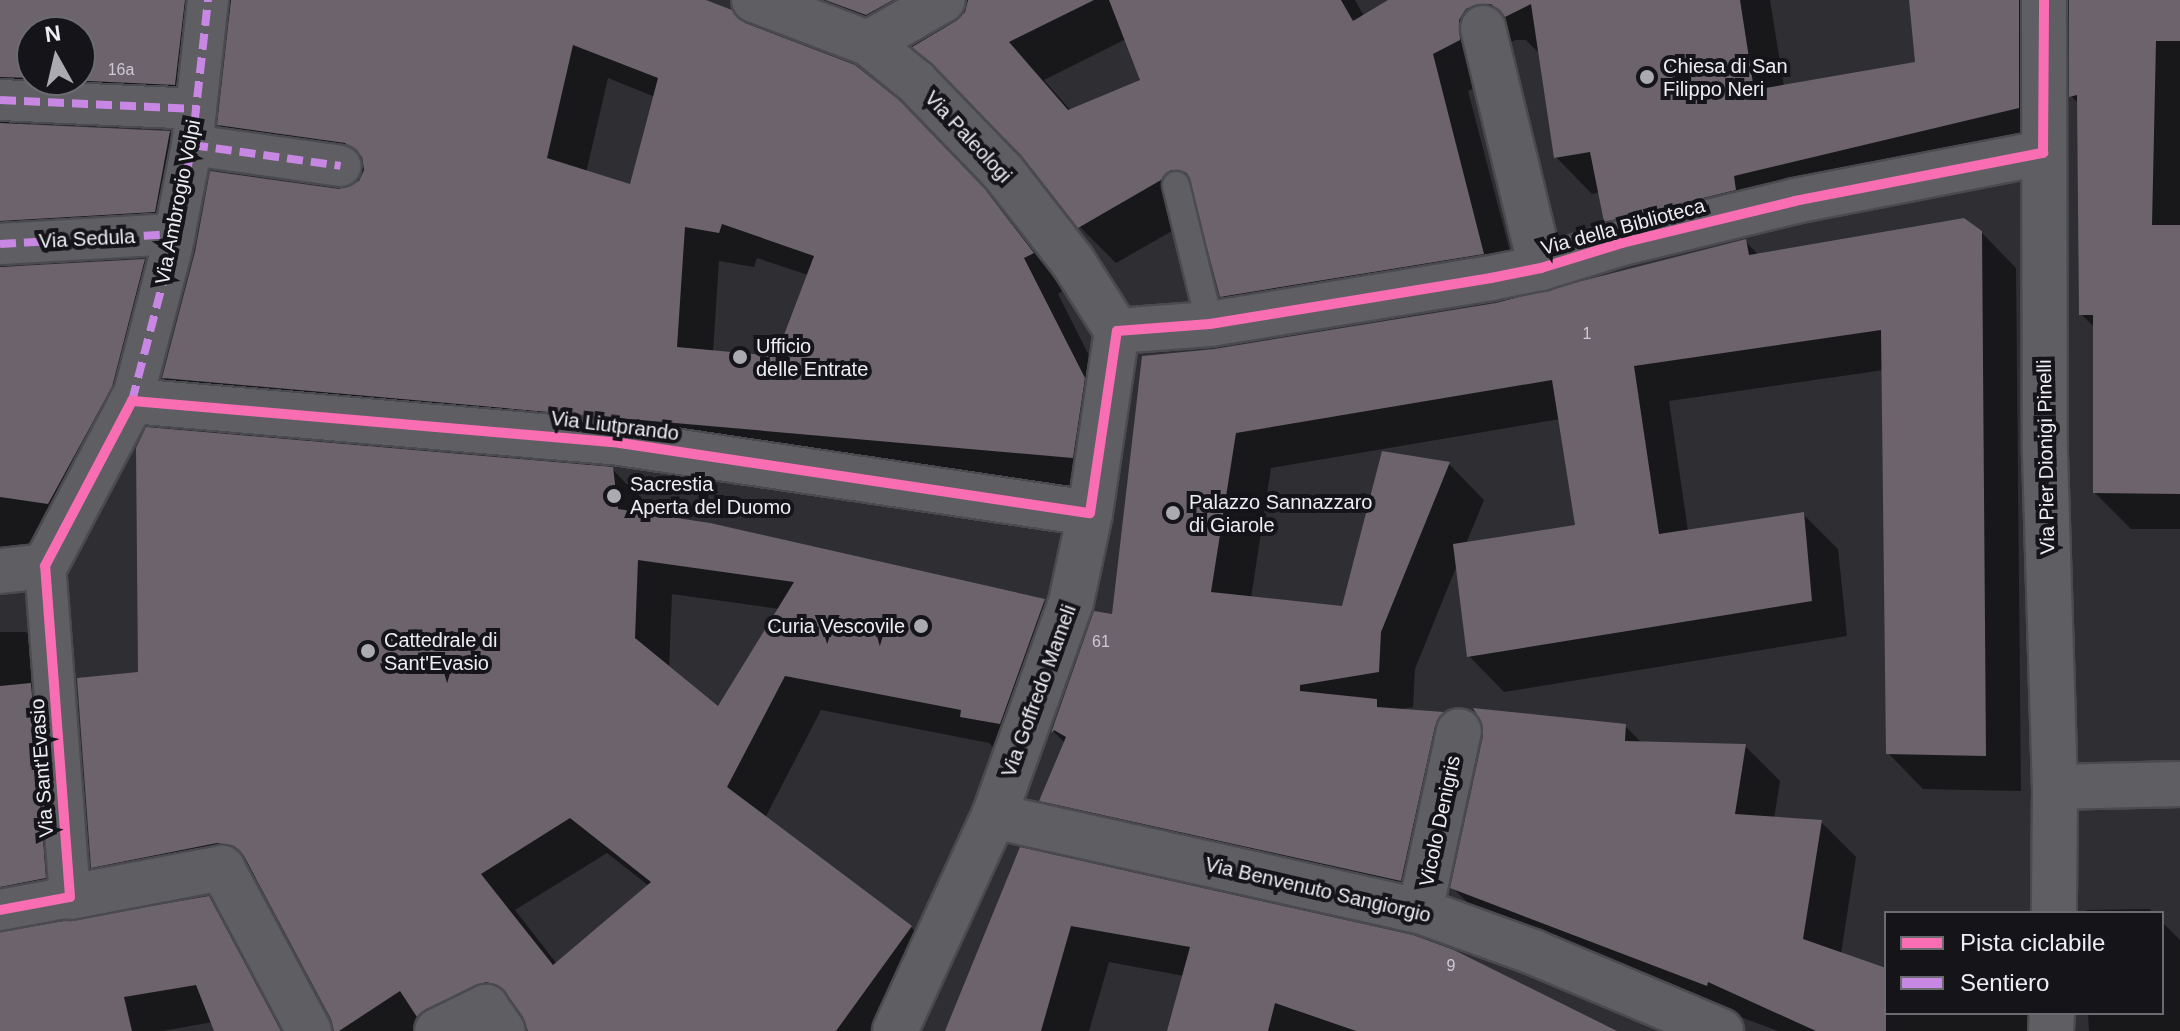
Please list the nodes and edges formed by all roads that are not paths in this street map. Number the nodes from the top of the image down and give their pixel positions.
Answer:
1 (208, 0) edge
2 (943, 0) edge
3 (2044, 0) edge
4 (761, 4) edge
5 (1483, 28) dead end
6 (868, 43) junction
7 (0, 100) edge
8 (194, 127) junction
9 (2043, 153) junction
10 (341, 166) dead end
11 (1176, 185) dead end
12 (175, 234) junction
13 (0, 244) edge
14 (1541, 268) junction
15 (1210, 324) junction
16 (1117, 331) junction
17 (132, 401) junction
18 (1090, 513) junction
19 (45, 566) junction
20 (0, 571) edge
21 (1459, 731) dead end
22 (2180, 784) edge
23 (2055, 787) junction
24 (994, 816) junction
25 (70, 897) junction
26 (0, 910) edge
27 (1420, 911) junction
28 (2054, 911) edge
29 (309, 1031) edge
30 (437, 1031) edge
31 (503, 1031) edge
32 (895, 1031) edge
33 (1721, 1031) edge

1 - 8 street, Via Ambrogio Volpi
2 - 6 street
3 - 9 street, Via Pier Dionigi Pinelli
4 - 6 street, Via Paleologi
5 - 14 street
6 - 16 street, Via Paleologi
7 - 8 street
8 - 10 street
8 - 12 street, Via Ambrogio Volpi
9 - 14 street, Via della Biblioteca
9 - 23 street, Via Pier Dionigi Pinelli
11 - 15 lane
12 - 13 street, Via Sedula
12 - 17 street, Via Ambrogio Volpi
14 - 15 street, Via della Biblioteca
15 - 16 street, Via della Biblioteca
16 - 18 street, Via Goffredo Mameli
17 - 18 street, Via Liutprando
17 - 19 street
18 - 24 street, Via Goffredo Mameli
19 - 20 street
19 - 25 street, Via Sant'Evasio
21 - 27 street, Vicolo Denigris
22 - 23 street
23 - 28 street, Via Pier Dionigi Pinelli
24 - 27 street, Via Benvenuto Sangiorgio
24 - 32 street, Via Goffredo Mameli
25 - 26 street
25 - 29 street
27 - 33 street, Via Benvenuto Sangiorgio
30 - 31 street

